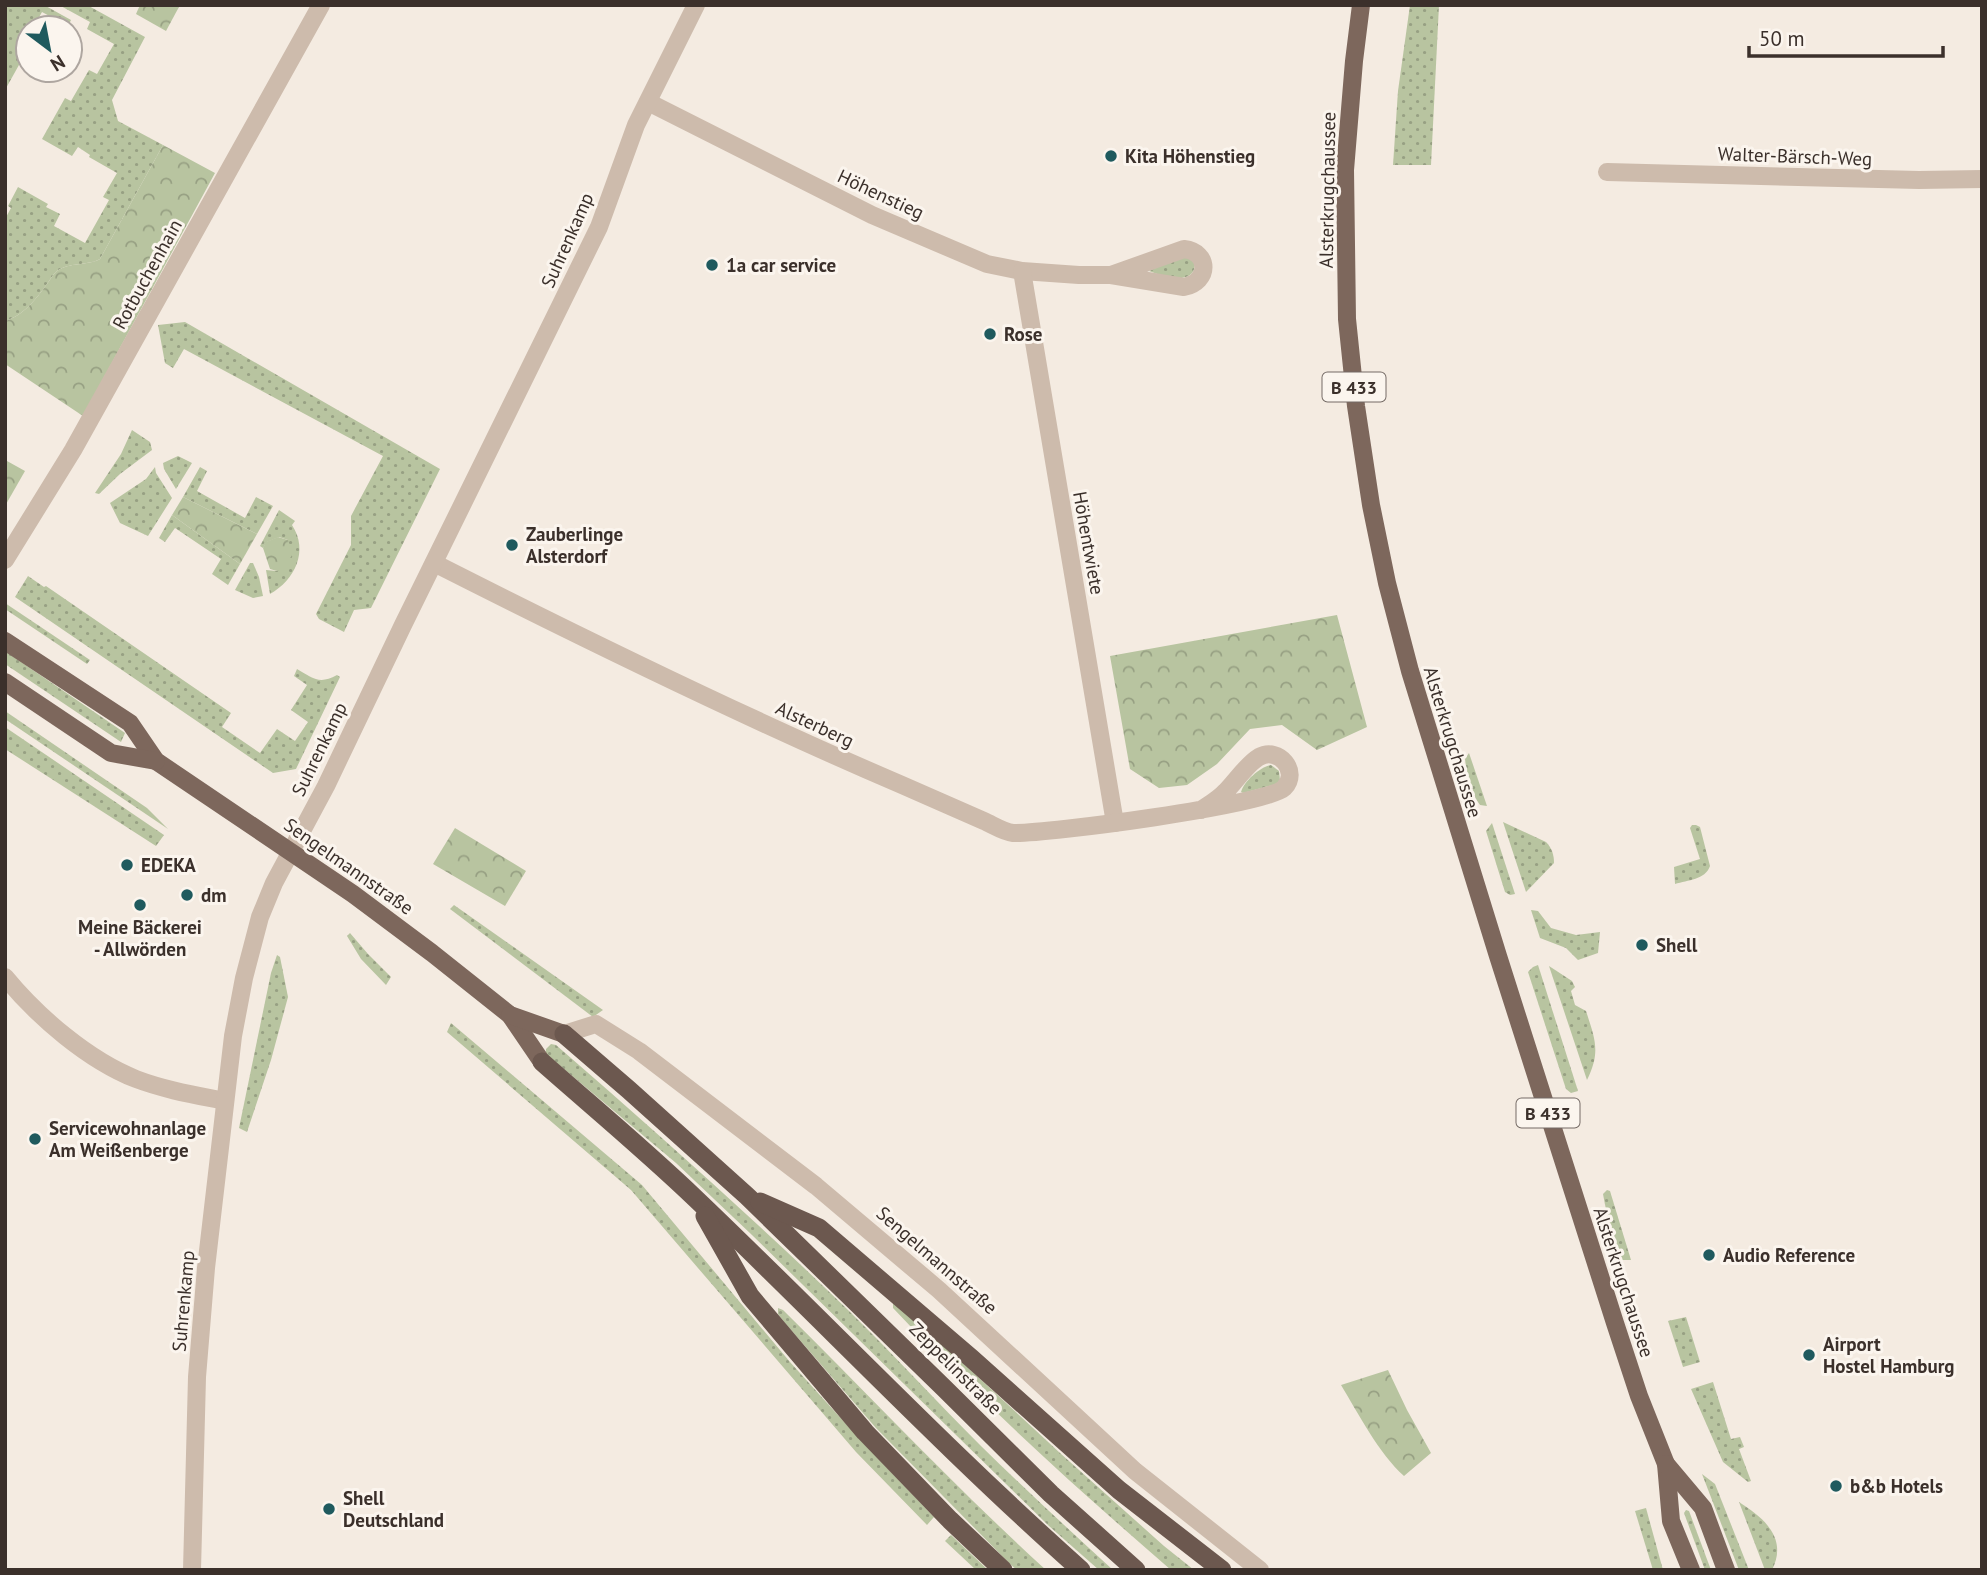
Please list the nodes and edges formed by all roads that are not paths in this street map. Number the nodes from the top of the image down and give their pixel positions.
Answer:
1 (321, 5) edge
2 (696, 5) edge
3 (1361, 5) edge
4 (648, 102) junction
5 (1607, 172) dead end
6 (1982, 179) edge
7 (1022, 271) junction
8 (1111, 275) dead end
9 (5, 560) edge
10 (433, 564) junction
11 (5, 641) edge
12 (5, 682) edge
13 (156, 761) junction
14 (1200, 810) junction
15 (1115, 822) junction
16 (290, 852) junction
17 (5, 976) edge
18 (510, 1015) junction
19 (564, 1034) junction
20 (542, 1062) joint
21 (225, 1101) junction
22 (747, 1196) junction
23 (694, 1197) junction
24 (1666, 1464) junction
25 (192, 1570) edge
26 (1003, 1570) edge
27 (1081, 1570) edge
28 (1136, 1570) edge
29 (1222, 1570) edge
30 (1260, 1570) edge
31 (1691, 1570) edge
32 (1726, 1570) edge

1 - 9 street, Rotbuchenhain
2 - 4 street, Suhrenkamp
3 - 24 main road, Alsterkrugchaussee / B 433
4 - 7 street, Höhenstieg
4 - 10 street, Suhrenkamp
5 - 6 street, Walter-Bärsch-Weg
7 - 8 street, Höhenstieg
7 - 15 street, Höhentwiete
10 - 15 street, Alsterberg
10 - 16 street, Suhrenkamp
11 - 13 main road, Sengelmannstraße
12 - 13 main road, Sengelmannstraße
13 - 16 main road, Sengelmannstraße
14 - 14 street, Alsterberg
14 - 15 street, Alsterberg
16 - 18 main road, Sengelmannstraße
16 - 21 street, Suhrenkamp
17 - 21 street
18 - 19 main road, Sengelmannstraße
18 - 20 main road, Sengelmannstraße
19 - 22 highway, Sengelmannstraße
19 - 30 street, Sengelmannstraße
20 - 23 highway, Sengelmannstraße
21 - 25 street, Suhrenkamp
22 - 28 highway, Zeppelinstraße
22 - 29 highway
23 - 26 highway
23 - 27 highway
24 - 31 main road, Alsterkrugchaussee / B 433
24 - 32 main road, Alsterkrugchaussee

